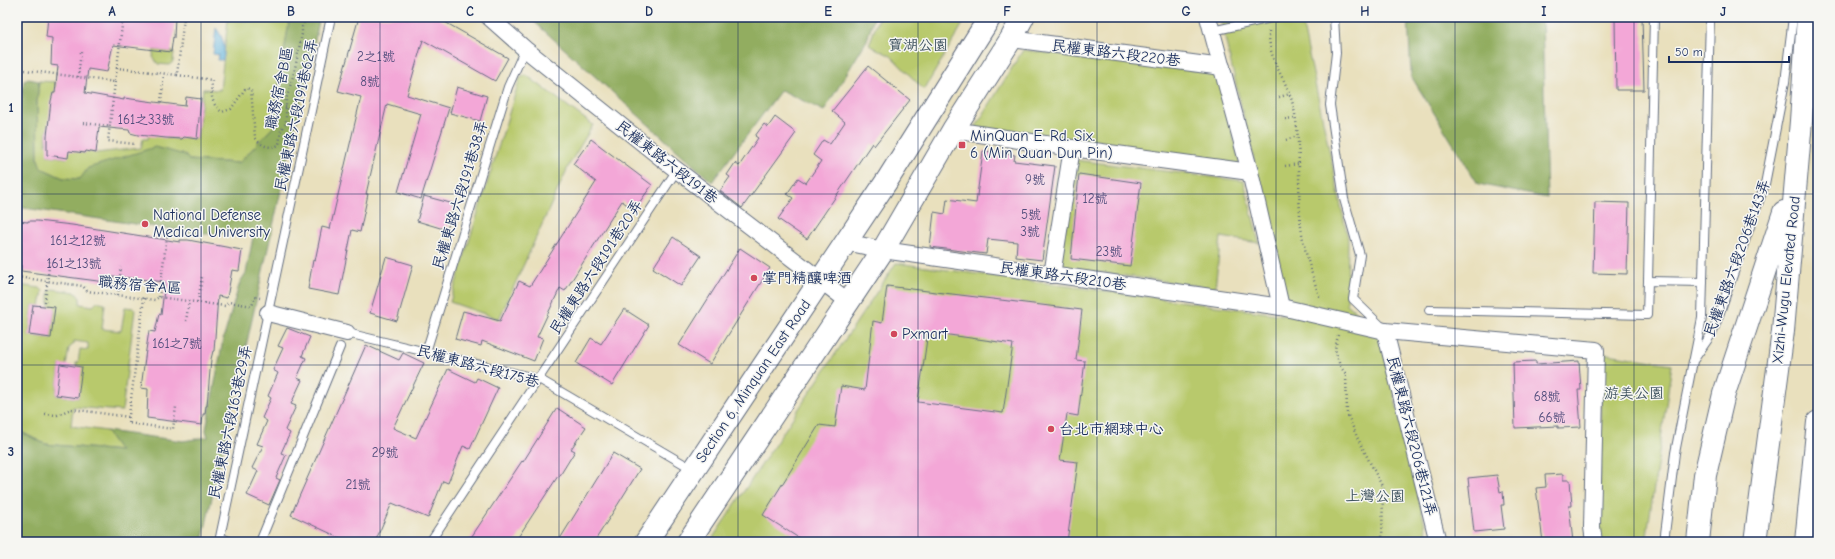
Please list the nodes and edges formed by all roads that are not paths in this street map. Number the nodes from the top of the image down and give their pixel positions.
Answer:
1 (18, 17) edge
2 (331, 17) edge
3 (489, 17) edge
4 (990, 17) edge
5 (1023, 17) edge
6 (1334, 17) edge
7 (1654, 17) edge
8 (1710, 17) edge
9 (1793, 17) edge
10 (1808, 17) edge
11 (1273, 18) edge
12 (17, 22) edge
13 (1210, 24) edge
14 (1011, 39) junction
15 (1818, 41) edge
16 (525, 48) junction
17 (1222, 67) junction
18 (953, 130) junction
19 (1072, 148) junction
20 (677, 170) junction
21 (1250, 172) junction
22 (846, 242) junction
23 (883, 250) junction
24 (1052, 275) junction
25 (820, 281) junction
26 (1648, 281) junction
27 (1703, 282) junction
28 (849, 302) junction
29 (1281, 307) junction
30 (1429, 310) dead end
31 (268, 313) junction
32 (1385, 331) junction
33 (347, 333) joint
34 (340, 347) dead end
35 (426, 352) junction
36 (1694, 360) junction
37 (539, 380) junction
38 (1818, 422) edge
39 (694, 470) junction
40 (231, 542) edge
41 (260, 542) edge
42 (430, 542) edge
43 (646, 542) edge
44 (688, 542) edge
45 (1438, 542) edge
46 (1594, 542) edge
47 (1664, 542) edge
48 (1698, 542) edge
49 (1755, 542) edge
50 (1806, 542) edge

1 - 12 lane
2 - 31 lane, 民權東路六段191巷62弄
3 - 16 street, 民權東路六段191巷
4 - 22 main road, Section 6, Minquan East Road
5 - 14 main road
6 - 32 lane
7 - 26 lane
8 - 27 lane
9 - 36 lane, 民權東路六段206巷143弄
10 - 49 main road, Xizhi-Wugu Elevated Road
11 - 13 lane
13 - 17 street
14 - 17 street, 民權東路六段220巷
14 - 18 main road
15 - 48 main road
16 - 20 street, 民權東路六段191巷
16 - 35 lane, 民權東路六段191巷38弄
17 - 21 street
18 - 19 street
18 - 23 main road
19 - 21 street
19 - 24 street
20 - 25 street, 民權東路六段191巷
20 - 37 lane, 民權東路六段191巷20弄
21 - 29 street
22 - 23 street, 民權東路六段210巷
22 - 25 main road, Section 6, Minquan East Road
23 - 24 street, 民權東路六段210巷
23 - 28 main road
24 - 29 street, 民權東路六段210巷
25 - 28 street, 民權東路六段191巷
25 - 39 main road, Section 6, Minquan East Road
26 - 27 lane
26 - 30 lane
27 - 36 lane
28 - 44 main road
29 - 32 street, 民權東路六段210巷
31 - 33 street, 民權東路六段175巷
31 - 40 lane, 民權東路六段163巷29弄
32 - 45 street, 民權東路六段206巷121弄
32 - 46 street, 民權東路六段210巷
33 - 35 lane, 民權東路六段175巷
34 - 41 lane
35 - 37 lane, 民權東路六段175巷
36 - 47 lane, 民權東路六段206巷143弄
37 - 39 lane, 民權東路六段175巷
37 - 42 lane, 民權東路六段191巷20弄
38 - 50 main road
39 - 43 main road, Section 6, Minquan East Road

